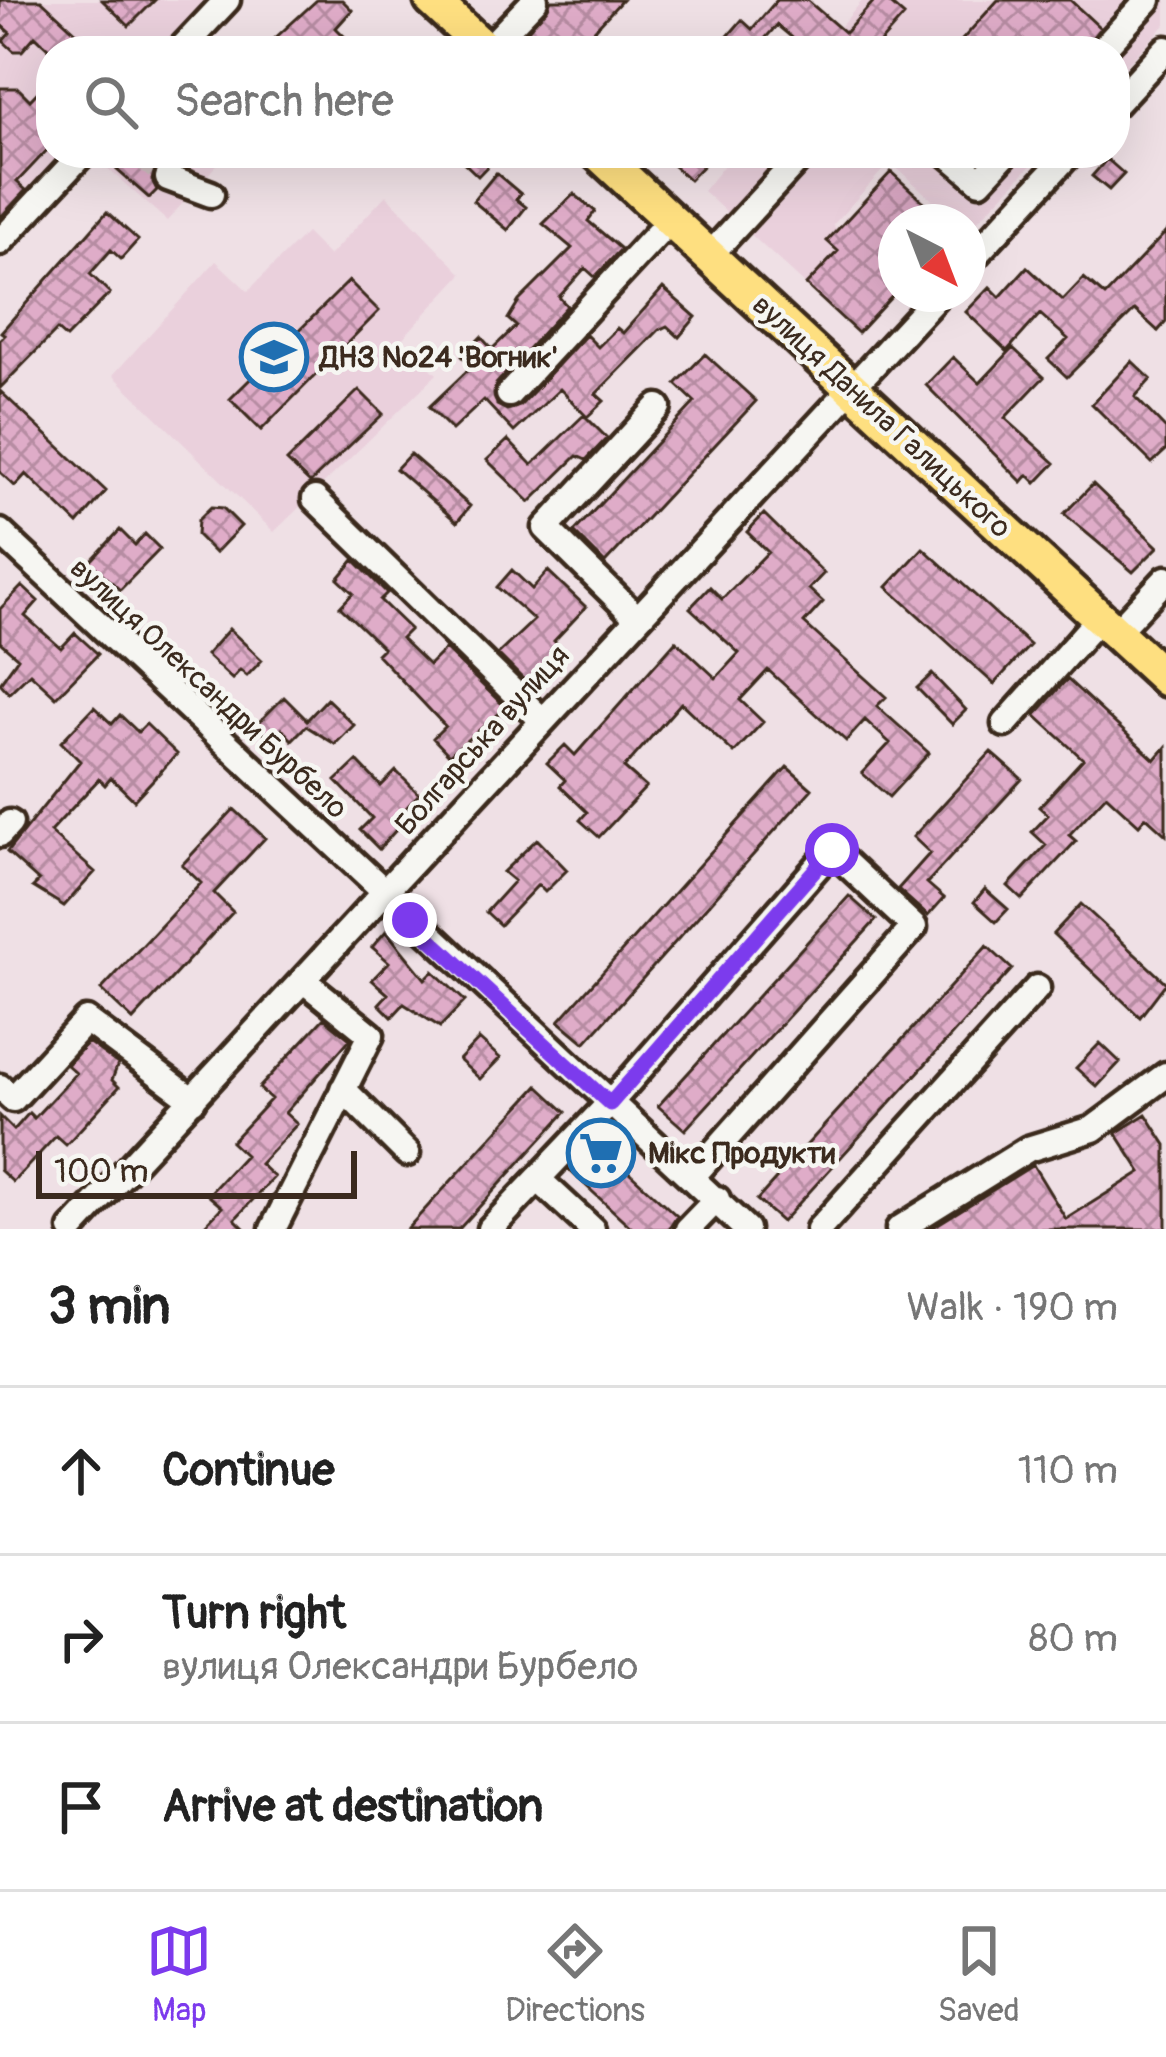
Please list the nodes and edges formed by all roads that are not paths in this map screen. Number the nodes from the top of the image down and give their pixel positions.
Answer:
1 (227, 0) edge
2 (432, 0) edge
3 (535, 0) edge
4 (1146, 1) edge
5 (193, 36) edge
6 (471, 36) edge
7 (501, 36) edge
8 (1114, 36) edge
9 (1166, 49) edge
10 (1130, 88) edge
11 (69, 168) edge
12 (614, 168) edge
13 (790, 168) edge
14 (965, 168) edge
15 (992, 168) edge
16 (1056, 168) edge
17 (168, 178) tunnel mouth
18 (211, 194) dead end
19 (670, 220) junction
20 (0, 242) edge
21 (986, 244) edge
22 (709, 256) junction
23 (922, 312) edge
24 (852, 388) junction
25 (509, 394) dead end
26 (658, 407) dead end
27 (315, 499) dead end
28 (0, 532) edge
29 (1166, 579) edge
30 (635, 616) junction
31 (1107, 625) junction
32 (1166, 680) edge
33 (541, 719) junction
34 (1004, 724) dead end
35 (382, 894) junction
36 (303, 980) junction
37 (1037, 988) dead end
38 (1166, 1075) edge
39 (0, 1087) edge
40 (343, 1090) junction
41 (193, 1100) junction
42 (610, 1104) junction
43 (407, 1153) dead end
44 (692, 1177) junction
45 (538, 1179) junction
46 (716, 1199) junction
47 (72, 1229) edge
48 (273, 1229) edge
49 (490, 1229) edge
50 (592, 1229) edge
51 (688, 1229) edge
52 (746, 1229) edge
53 (819, 1229) edge
54 (899, 1229) edge

1 - 5 street
2 - 6 main road
3 - 7 street
4 - 8 street
9 - 10 street
11 - 20 street
12 - 19 main road, вулиця Данила Галицького
13 - 22 street
14 - 15 street
16 - 21 street
17 - 18 street
19 - 22 main road, вулиця Данила Галицького
19 - 25 street
22 - 24 main road, вулиця Данила Галицького
23 - 24 street, Болгарська вулиця
24 - 30 street, Болгарська вулиця
24 - 31 main road, вулиця Данила Галицького
26 - 30 street
27 - 33 street
28 - 35 street, вулиця Олександри Бурбело
29 - 31 street
30 - 33 street, Болгарська вулиця
31 - 32 main road, вулиця Данила Галицького
31 - 34 street
33 - 35 street, Болгарська вулиця
35 - 36 street, Болгарська вулиця
35 - 42 street, вулиця Олександри Бурбело
36 - 40 street
36 - 41 street, Болгарська вулиця
37 - 53 street
38 - 54 street
39 - 41 street
40 - 43 street
40 - 48 street
41 - 47 street, Болгарська вулиця
42 - 44 street, вулиця Олександри Бурбело
42 - 44 street
42 - 45 street
44 - 46 street, вулиця Олександри Бурбело
45 - 49 street
45 - 50 street
46 - 51 street
46 - 52 street, вулиця Олександри Бурбело

